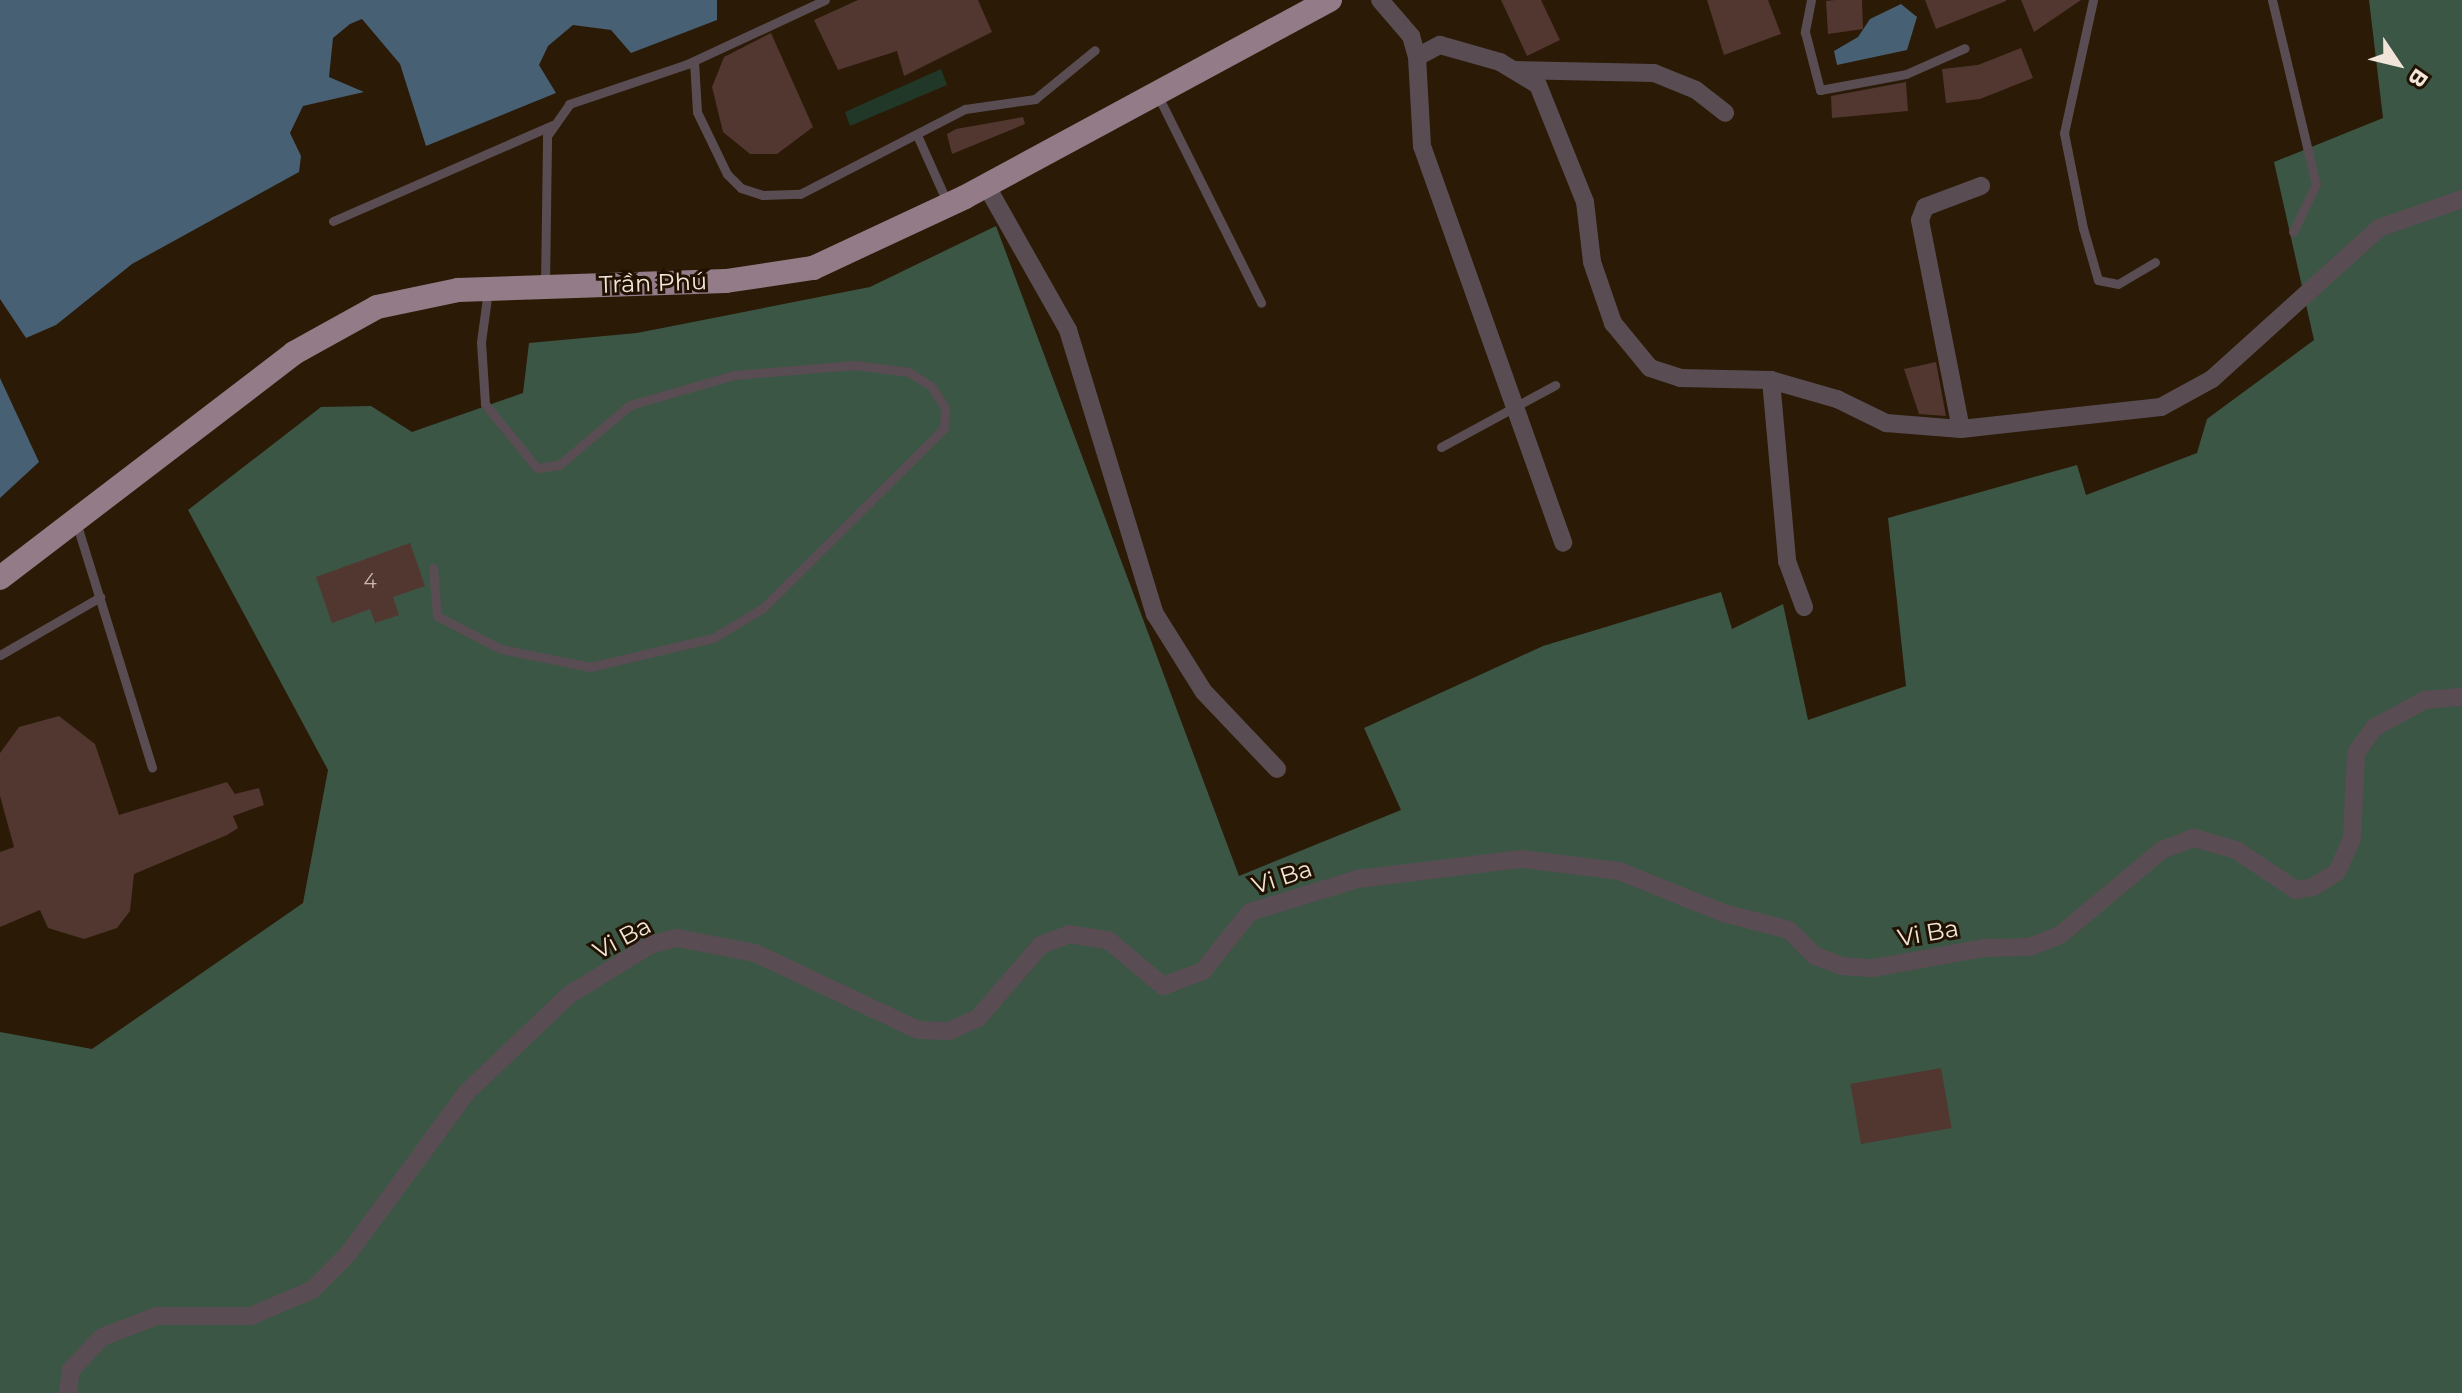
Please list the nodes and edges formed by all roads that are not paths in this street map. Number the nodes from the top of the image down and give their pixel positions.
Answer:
1 (825, 0) edge
2 (1380, 0) edge
3 (1811, 0) edge
4 (2093, 0) edge
5 (2272, 0) edge
6 (1324, 1) edge
7 (1965, 48) dead end
8 (1095, 50) dead end
9 (1417, 57) junction
10 (694, 61) junction
11 (1514, 70) junction
12 (1157, 93) junction
13 (1725, 113) dead end
14 (553, 125) junction
15 (917, 135) junction
16 (986, 185) junction
17 (1981, 186) dead end
18 (2462, 199) edge
19 (948, 205) junction
20 (333, 221) dead end
21 (2293, 232) dead end
22 (2155, 262) dead end
23 (488, 290) junction
24 (545, 290) junction
25 (1261, 303) dead end
26 (1771, 380) junction
27 (1555, 385) dead end
28 (1511, 408) junction
29 (1961, 429) junction
30 (1441, 447) dead end
31 (75, 518) junction
32 (1563, 543) dead end
33 (433, 568) dead end
34 (0, 578) edge
35 (100, 597) junction
36 (1804, 607) dead end
37 (0, 655) edge
38 (2462, 697) edge
39 (152, 767) dead end
40 (1277, 769) dead end
41 (68, 1393) edge

1 - 10 lane
2 - 9 street
3 - 7 lane
4 - 22 lane
5 - 21 lane
6 - 12 main road, Trần Phú
8 - 15 lane
9 - 11 street
9 - 28 street
10 - 14 lane
10 - 15 lane
11 - 13 street
11 - 26 street
12 - 16 main road, Trần Phú
12 - 25 lane
14 - 20 lane
14 - 24 lane
15 - 19 lane
16 - 19 main road, Trần Phú
16 - 40 street
17 - 29 street
18 - 29 street
19 - 24 main road, Trần Phú
23 - 24 main road, Trần Phú
23 - 31 main road, Trần Phú
23 - 33 lane
26 - 29 street
26 - 36 street
27 - 28 lane
28 - 30 lane
28 - 32 street
31 - 34 main road, Trần Phú
31 - 35 lane
35 - 37 lane
35 - 39 lane
38 - 41 street, Vi Ba

